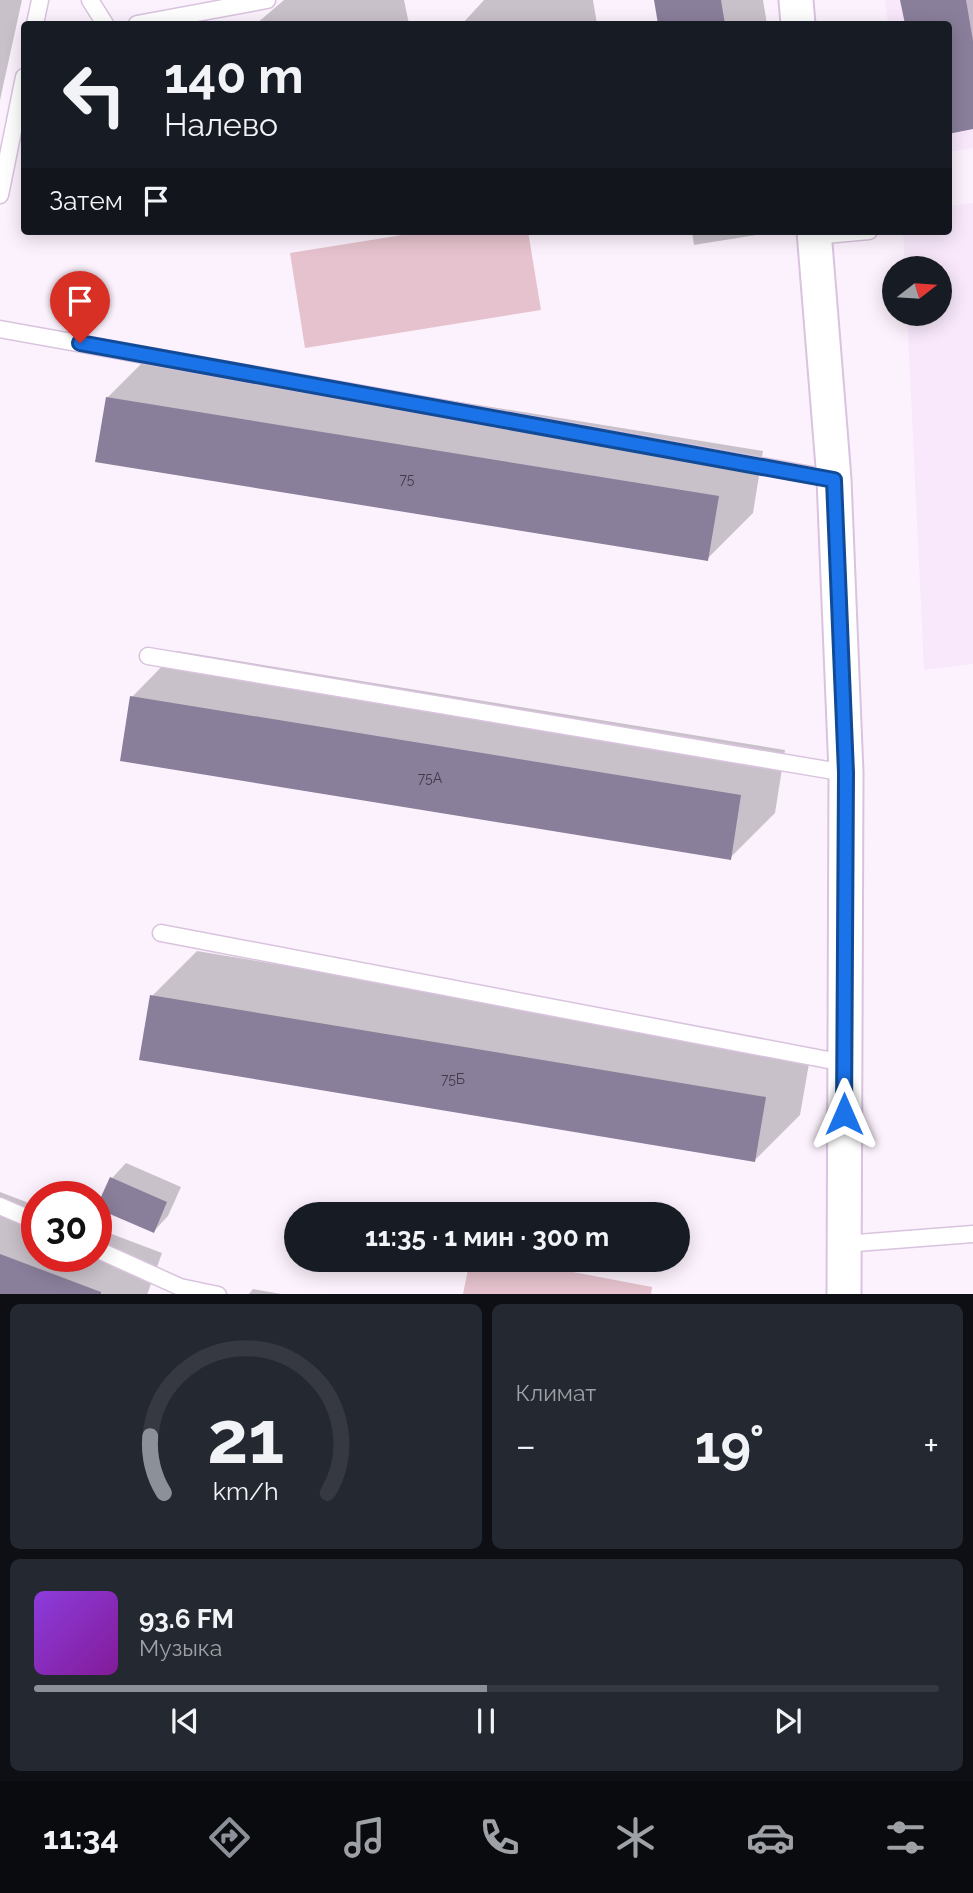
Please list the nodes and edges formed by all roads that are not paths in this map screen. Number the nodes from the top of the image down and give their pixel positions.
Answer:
1 (40, 0) edge
2 (90, 0) edge
3 (267, 0) edge
4 (796, 0) edge
5 (36, 21) edge
6 (103, 21) edge
7 (153, 21) edge
8 (798, 21) edge
9 (21, 92) edge
10 (0, 195) edge
11 (814, 235) edge
12 (0, 329) edge
13 (834, 480) junction
14 (148, 656) dead end
15 (846, 773) junction
16 (161, 933) dead end
17 (845, 1062) junction
18 (0, 1206) edge
19 (21, 1215) edge
20 (973, 1234) edge
21 (844, 1244) junction
22 (112, 1256) edge
23 (218, 1294) edge
24 (844, 1294) edge

1 - 5 lane
2 - 6 lane
3 - 7 lane
4 - 8 street
9 - 10 lane
11 - 13 street
12 - 13 lane
13 - 15 street
14 - 15 lane
15 - 17 street
16 - 17 lane
17 - 21 street
18 - 19 lane
20 - 21 lane
21 - 24 street
22 - 23 lane

